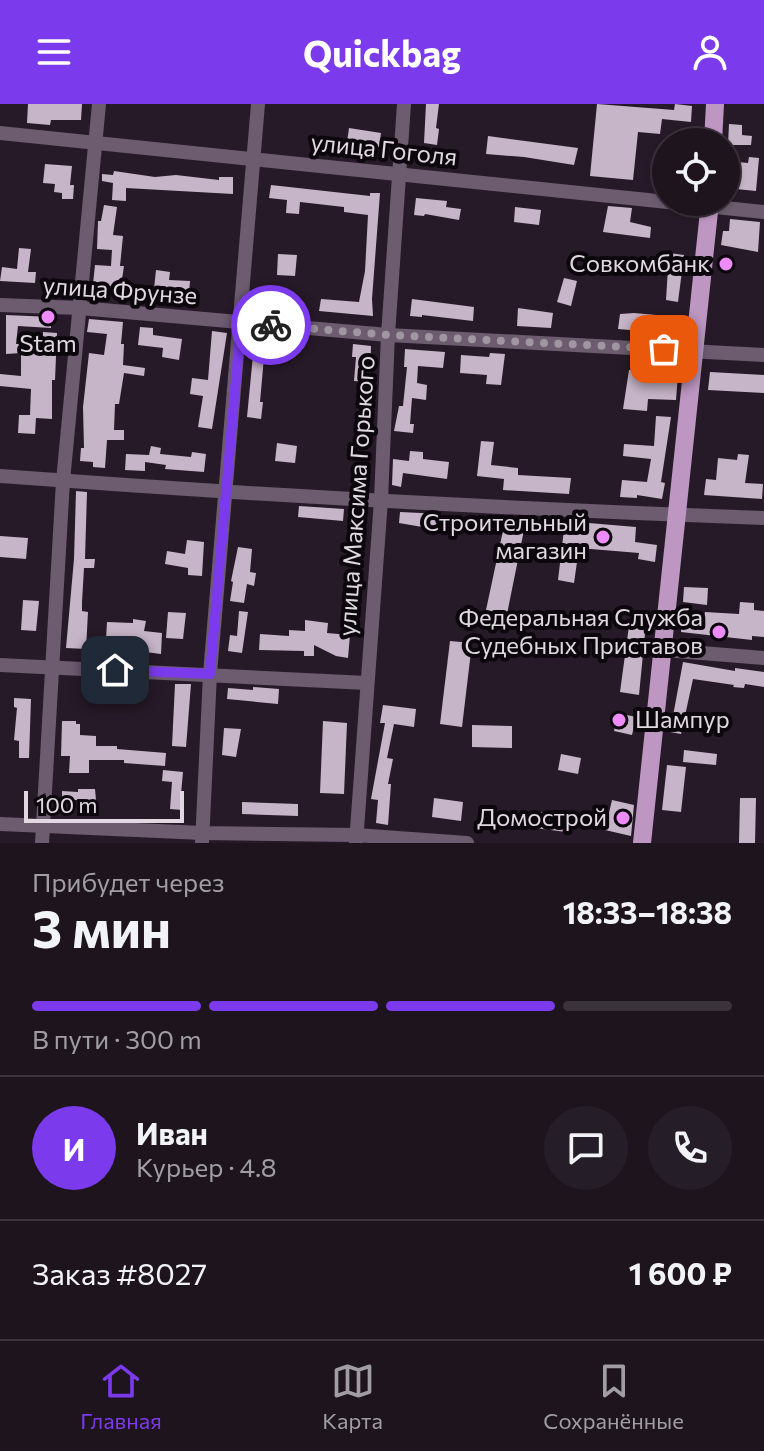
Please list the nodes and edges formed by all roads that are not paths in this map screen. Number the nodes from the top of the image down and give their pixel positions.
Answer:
1 (99, 104) edge
2 (258, 104) edge
3 (404, 104) edge
4 (715, 104) edge
5 (714, 128) edge
6 (0, 133) edge
7 (95, 144) junction
8 (254, 159) junction
9 (400, 174) junction
10 (652, 199) edge
11 (740, 209) edge
12 (764, 212) edge
13 (708, 216) edge
14 (0, 305) edge
15 (80, 308) junction
16 (241, 322) junction
17 (388, 335) junction
18 (695, 350) junction
19 (764, 355) edge
20 (0, 476) edge
21 (63, 481) junction
22 (224, 492) junction
23 (381, 500) junction
24 (678, 516) junction
25 (764, 518) edge
26 (664, 650) junction
27 (764, 658) edge
28 (0, 665) edge
29 (52, 667) junction
30 (210, 674) junction
31 (367, 683) junction
32 (0, 824) edge
33 (43, 826) junction
34 (202, 838) edge
35 (356, 839) edge
36 (42, 843) edge
37 (467, 843) edge
38 (642, 843) edge

1 - 7 street
2 - 8 street
3 - 9 street, улица Максима Горького
4 - 5 main road
6 - 7 street, улица Гоголя
7 - 8 street, улица Гоголя
7 - 15 street
8 - 9 street, улица Гоголя
8 - 16 street
9 - 10 street, улица Гоголя
9 - 17 street, улица Максима Горького
11 - 12 street, улица Гоголя
13 - 18 main road
14 - 15 street, улица Фрунзе
15 - 16 street, улица Фрунзе
15 - 21 street
16 - 17 street, улица Фрунзе
16 - 22 street
17 - 18 street, улица Фрунзе
17 - 23 street, улица Максима Горького
18 - 19 street, улица Фрунзе
18 - 24 main road
20 - 21 street
21 - 22 street
21 - 29 street
22 - 23 street
22 - 30 street
23 - 24 street
23 - 31 street, улица Максима Горького
24 - 25 street
24 - 26 main road
26 - 27 street
26 - 38 main road
28 - 29 street
29 - 30 street
29 - 33 street
30 - 31 street
30 - 34 street
31 - 35 street, улица Максима Горького
32 - 33 street
33 - 34 street
33 - 36 street
34 - 35 street
35 - 37 street

